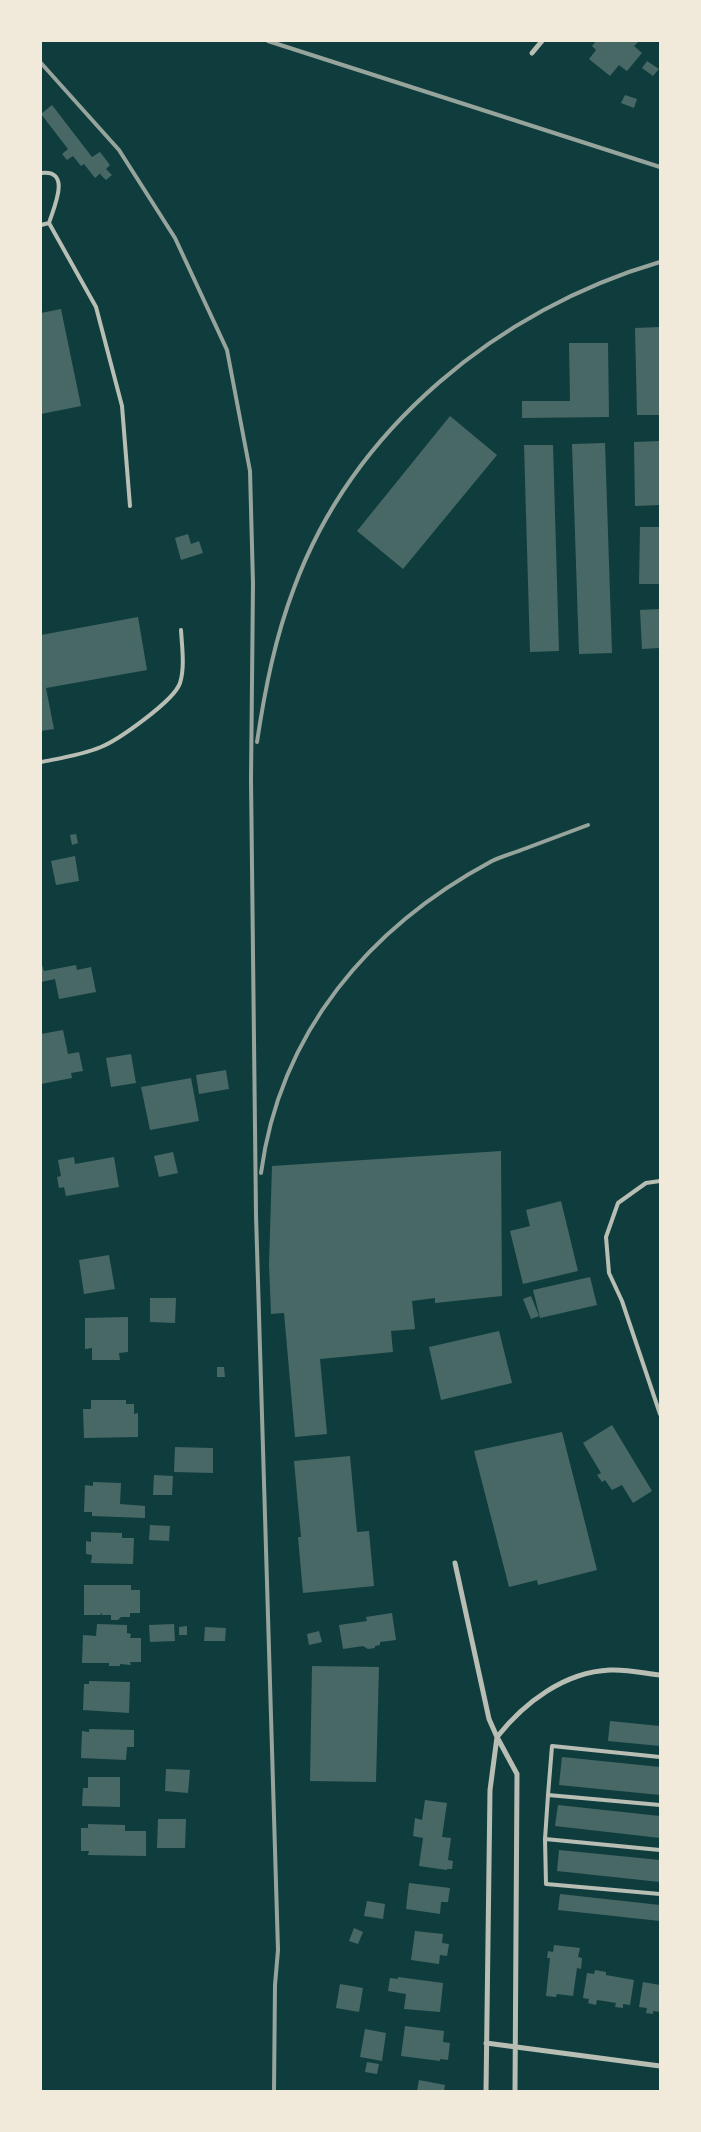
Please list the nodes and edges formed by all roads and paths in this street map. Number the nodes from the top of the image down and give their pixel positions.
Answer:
1 (542, 41) edge
2 (532, 53) dead end
3 (41, 173) edge
4 (49, 223) junction
5 (41, 225) edge
6 (130, 506) dead end
7 (181, 630) dead end
8 (41, 762) edge
9 (660, 1181) edge
10 (660, 1414) edge
11 (455, 1563) dead end
12 (660, 1674) edge
13 (497, 1737) junction
14 (660, 1757) edge
15 (548, 1794) junction
16 (660, 1805) edge
17 (545, 1839) junction
18 (660, 1850) edge
19 (660, 1894) edge
20 (486, 2043) junction
21 (516, 2047) junction
22 (660, 2066) edge
23 (486, 2091) edge
24 (515, 2091) edge

1 - 2 street
3 - 4 lane
4 - 5 lane
4 - 6 lane
7 - 8 lane
9 - 10 lane
11 - 13 street
12 - 13 street
13 - 20 street
13 - 21 street
14 - 15 lane
15 - 16 lane
15 - 17 lane
17 - 18 lane
17 - 19 lane
20 - 21 street
20 - 23 street
21 - 22 street
21 - 24 street

